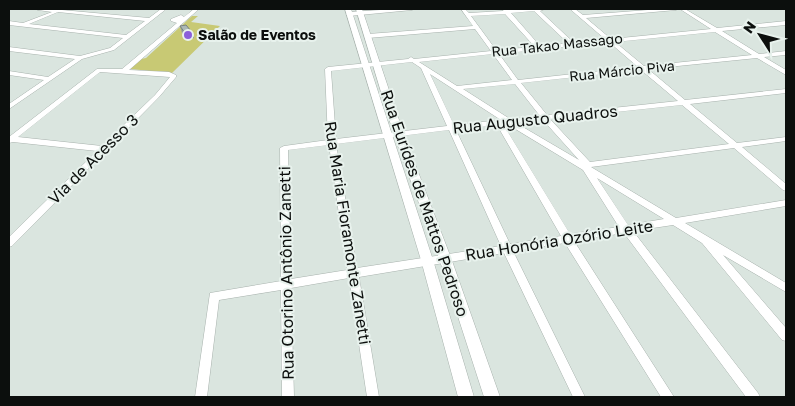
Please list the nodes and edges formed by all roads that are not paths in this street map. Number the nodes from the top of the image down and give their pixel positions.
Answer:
1 (38, 9) edge
2 (49, 9) edge
3 (104, 9) edge
4 (151, 9) edge
5 (197, 9) edge
6 (412, 9) edge
7 (464, 9) edge
8 (535, 9) edge
9 (543, 9) edge
10 (572, 9) edge
11 (676, 9) edge
12 (682, 9) edge
13 (62, 10) edge
14 (163, 10) edge
15 (186, 10) edge
16 (505, 10) edge
17 (354, 11) edge
18 (93, 14) junction
19 (468, 15) junction
20 (582, 17) junction
21 (176, 19) junction
22 (184, 19) junction
23 (150, 20) junction
24 (786, 23) edge
25 (19, 24) junction
26 (9, 25) edge
27 (477, 27) junction
28 (717, 29) junction
29 (172, 31) junction
30 (368, 36) junction
31 (127, 37) junction
32 (609, 40) junction
33 (571, 44) junction
34 (538, 47) junction
35 (9, 49) edge
36 (495, 51) junction
37 (786, 53) edge
38 (759, 56) junction
39 (80, 58) junction
40 (412, 59) junction
41 (371, 63) junction
42 (328, 68) joint
43 (424, 68) junction
44 (643, 68) junction
45 (124, 71) junction
46 (9, 73) edge
47 (786, 73) edge
48 (50, 79) junction
49 (518, 82) junction
50 (457, 88) junction
51 (786, 91) edge
52 (685, 103) junction
53 (10, 106) edge
54 (546, 118) junction
55 (504, 122) junction
56 (451, 128) junction
57 (393, 135) junction
58 (786, 139) edge
59 (10, 140) edge
60 (332, 143) junction
61 (736, 146) junction
62 (103, 148) junction
63 (284, 148) joint
64 (586, 166) junction
65 (786, 188) edge
66 (786, 203) edge
67 (676, 222) junction
68 (626, 230) junction
69 (702, 237) junction
70 (568, 239) junction
71 (9, 243) edge
72 (507, 249) junction
73 (446, 258) junction
74 (427, 260) junction
75 (353, 274) junction
76 (286, 284) junction
77 (786, 288) edge
78 (786, 336) edge
79 (201, 397) edge
80 (288, 397) edge
81 (374, 397) edge
82 (466, 397) edge
83 (492, 397) edge
84 (578, 397) edge
85 (668, 397) edge
86 (754, 397) edge

1 - 2 street
2 - 13 street
3 - 18 street
4 - 14 street
5 - 15 street
5 - 22 street
6 - 17 street
7 - 19 street
8 - 9 street
8 - 16 street
8 - 33 street
10 - 20 street
11 - 20 street
12 - 28 street
13 - 18 street
13 - 25 street
14 - 23 street
15 - 21 street
16 - 19 street
16 - 34 street
17 - 30 street, Rua Eurídes de Mattos Pedroso
17 - 41 street, Rua Eurídes de Mattos Pedroso
18 - 23 street
19 - 27 street
20 - 32 street
21 - 22 street
21 - 29 street
22 - 29 street
23 - 31 street
24 - 28 street, Rua Takao Massago
25 - 26 street
25 - 31 street
27 - 30 street
27 - 36 street
28 - 32 street, Rua Takao Massago
28 - 38 street
29 - 45 street
30 - 41 street, Rua Eurídes de Mattos Pedroso
31 - 39 street
32 - 33 street, Rua Takao Massago
32 - 44 street
33 - 34 street, Rua Takao Massago
34 - 36 street, Rua Takao Massago
35 - 39 street
36 - 40 street, Rua Takao Massago
36 - 49 street
37 - 38 street, Rua Márcio Piva
38 - 44 street, Rua Márcio Piva
38 - 47 street
39 - 48 street
40 - 41 street, Rua Takao Massago
40 - 43 street
41 - 42 street, Rua Takao Massago
41 - 57 street, Rua Eurídes de Mattos Pedroso
42 - 60 street, Rua Maria Fioramonte Zanetti
43 - 50 street
43 - 56 street
44 - 49 street, Rua Márcio Piva
44 - 52 street
45 - 59 street
45 - 62 street, Via de Acesso 3
46 - 48 street
48 - 53 street
49 - 50 street, Rua Márcio Piva
49 - 54 street
50 - 55 street
51 - 52 street, Rua Augusto Quadros
52 - 54 street, Rua Augusto Quadros
52 - 61 street
54 - 55 street, Rua Augusto Quadros
54 - 64 street
55 - 56 street, Rua Augusto Quadros
55 - 64 street
55 - 70 street
56 - 57 street, Rua Augusto Quadros
56 - 72 street
57 - 60 street, Rua Augusto Quadros
57 - 73 street, Rua Eurídes de Mattos Pedroso
57 - 74 street, Rua Eurídes de Mattos Pedroso
58 - 61 street
59 - 62 street
60 - 63 street, Rua Augusto Quadros
60 - 75 street, Rua Maria Fioramonte Zanetti
61 - 64 street
61 - 65 street
62 - 71 street, Via de Acesso 3
63 - 76 street, Rua Otorino Antônio Zanetti
64 - 67 street
64 - 68 street
66 - 67 street, Rua Honória Ozório Leite
67 - 68 street, Rua Honória Ozório Leite
67 - 69 street
68 - 70 street, Rua Honória Ozório Leite
68 - 86 street
69 - 77 street
69 - 78 street
70 - 72 street, Rua Honória Ozório Leite
70 - 85 street
72 - 73 street, Rua Honória Ozório Leite
72 - 84 street
73 - 74 street, Rua Honória Ozório Leite
73 - 83 street, Rua Eurídes de Mattos Pedroso
74 - 75 street, Rua Honória Ozório Leite
74 - 82 street, Rua Eurídes de Mattos Pedroso
75 - 76 street, Rua Honória Ozório Leite
75 - 81 street, Rua Maria Fioramonte Zanetti
76 - 79 street, Rua Honória Ozório Leite
76 - 80 street, Rua Otorino Antônio Zanetti

